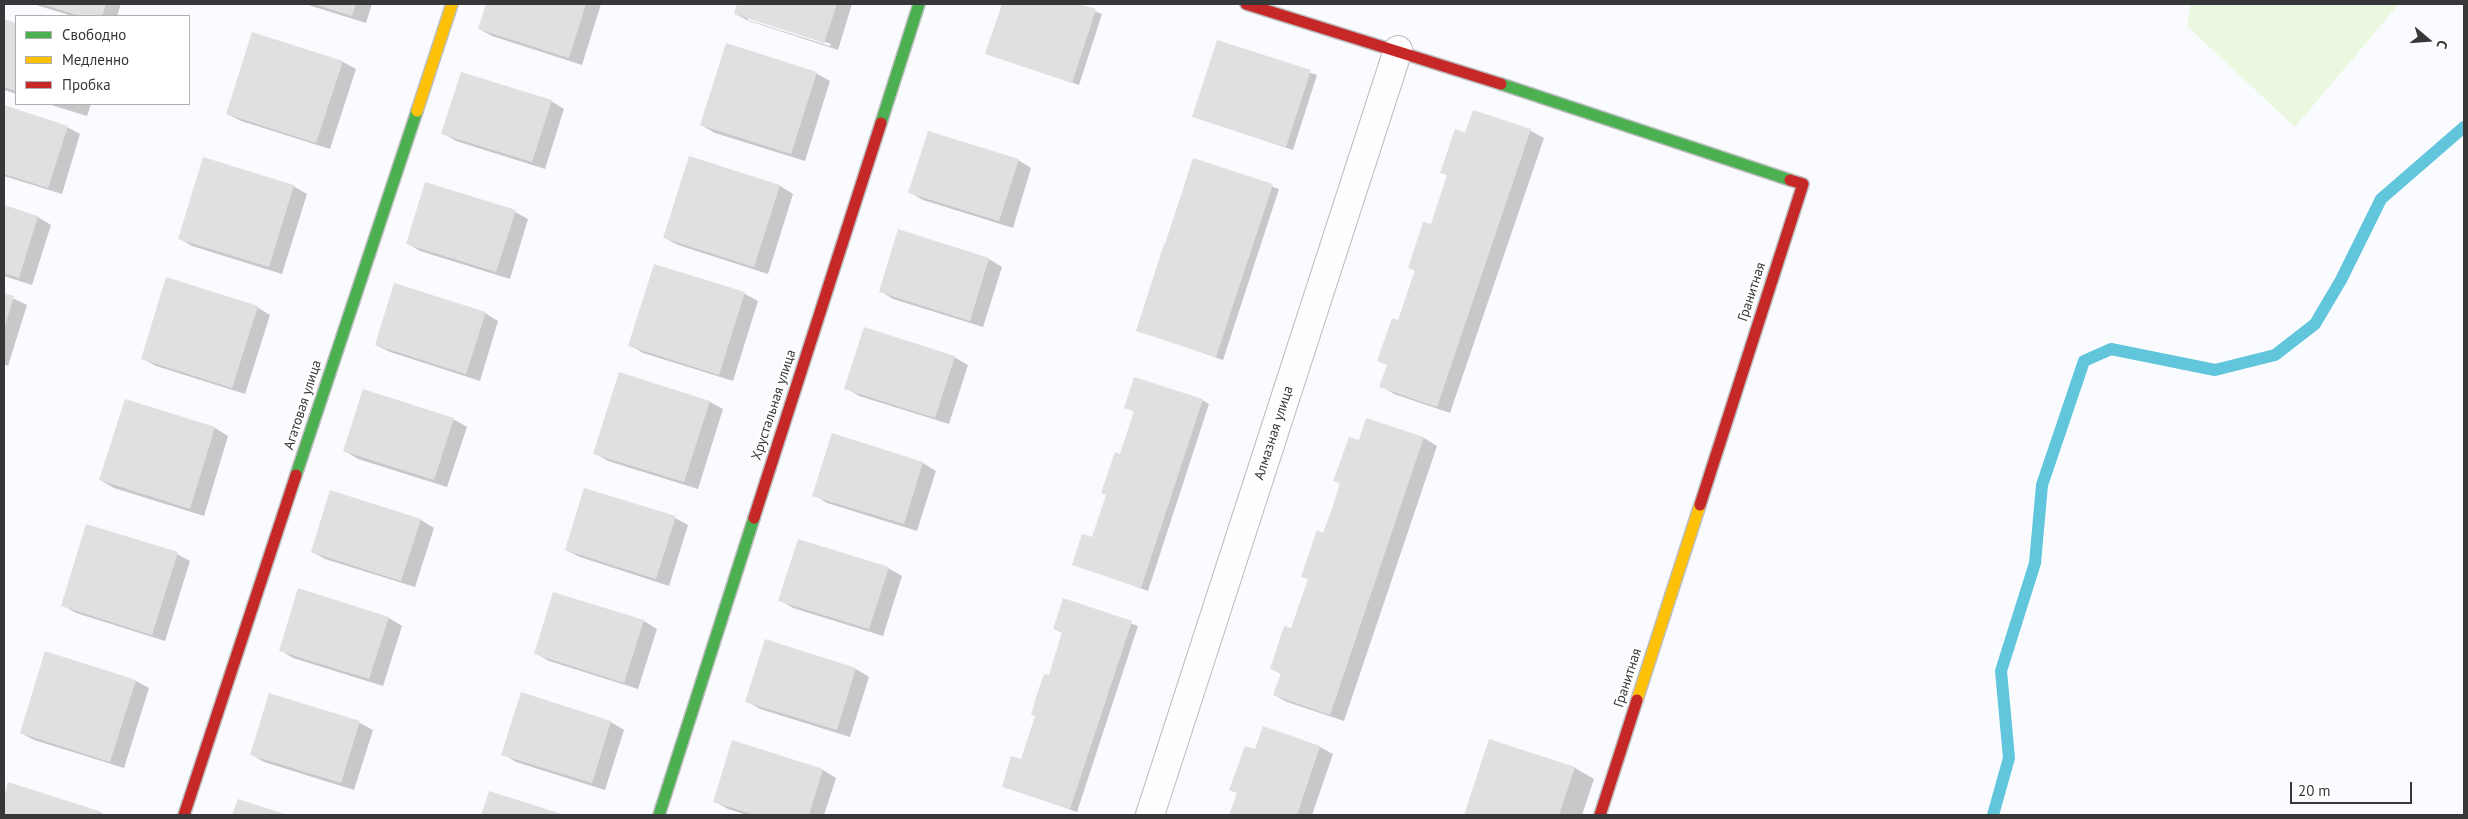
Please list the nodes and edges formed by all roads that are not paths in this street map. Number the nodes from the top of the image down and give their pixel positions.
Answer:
1 (452, 4) edge
2 (919, 4) edge
3 (1246, 4) edge
4 (1398, 50) junction
5 (184, 815) edge
6 (658, 815) edge
7 (1150, 815) edge
8 (1600, 815) edge

1 - 5 street, Агатовая улица
2 - 6 street, Хрустальная улица
3 - 4 street
4 - 7 street, Алмазная улица
4 - 8 street, Гранитная

